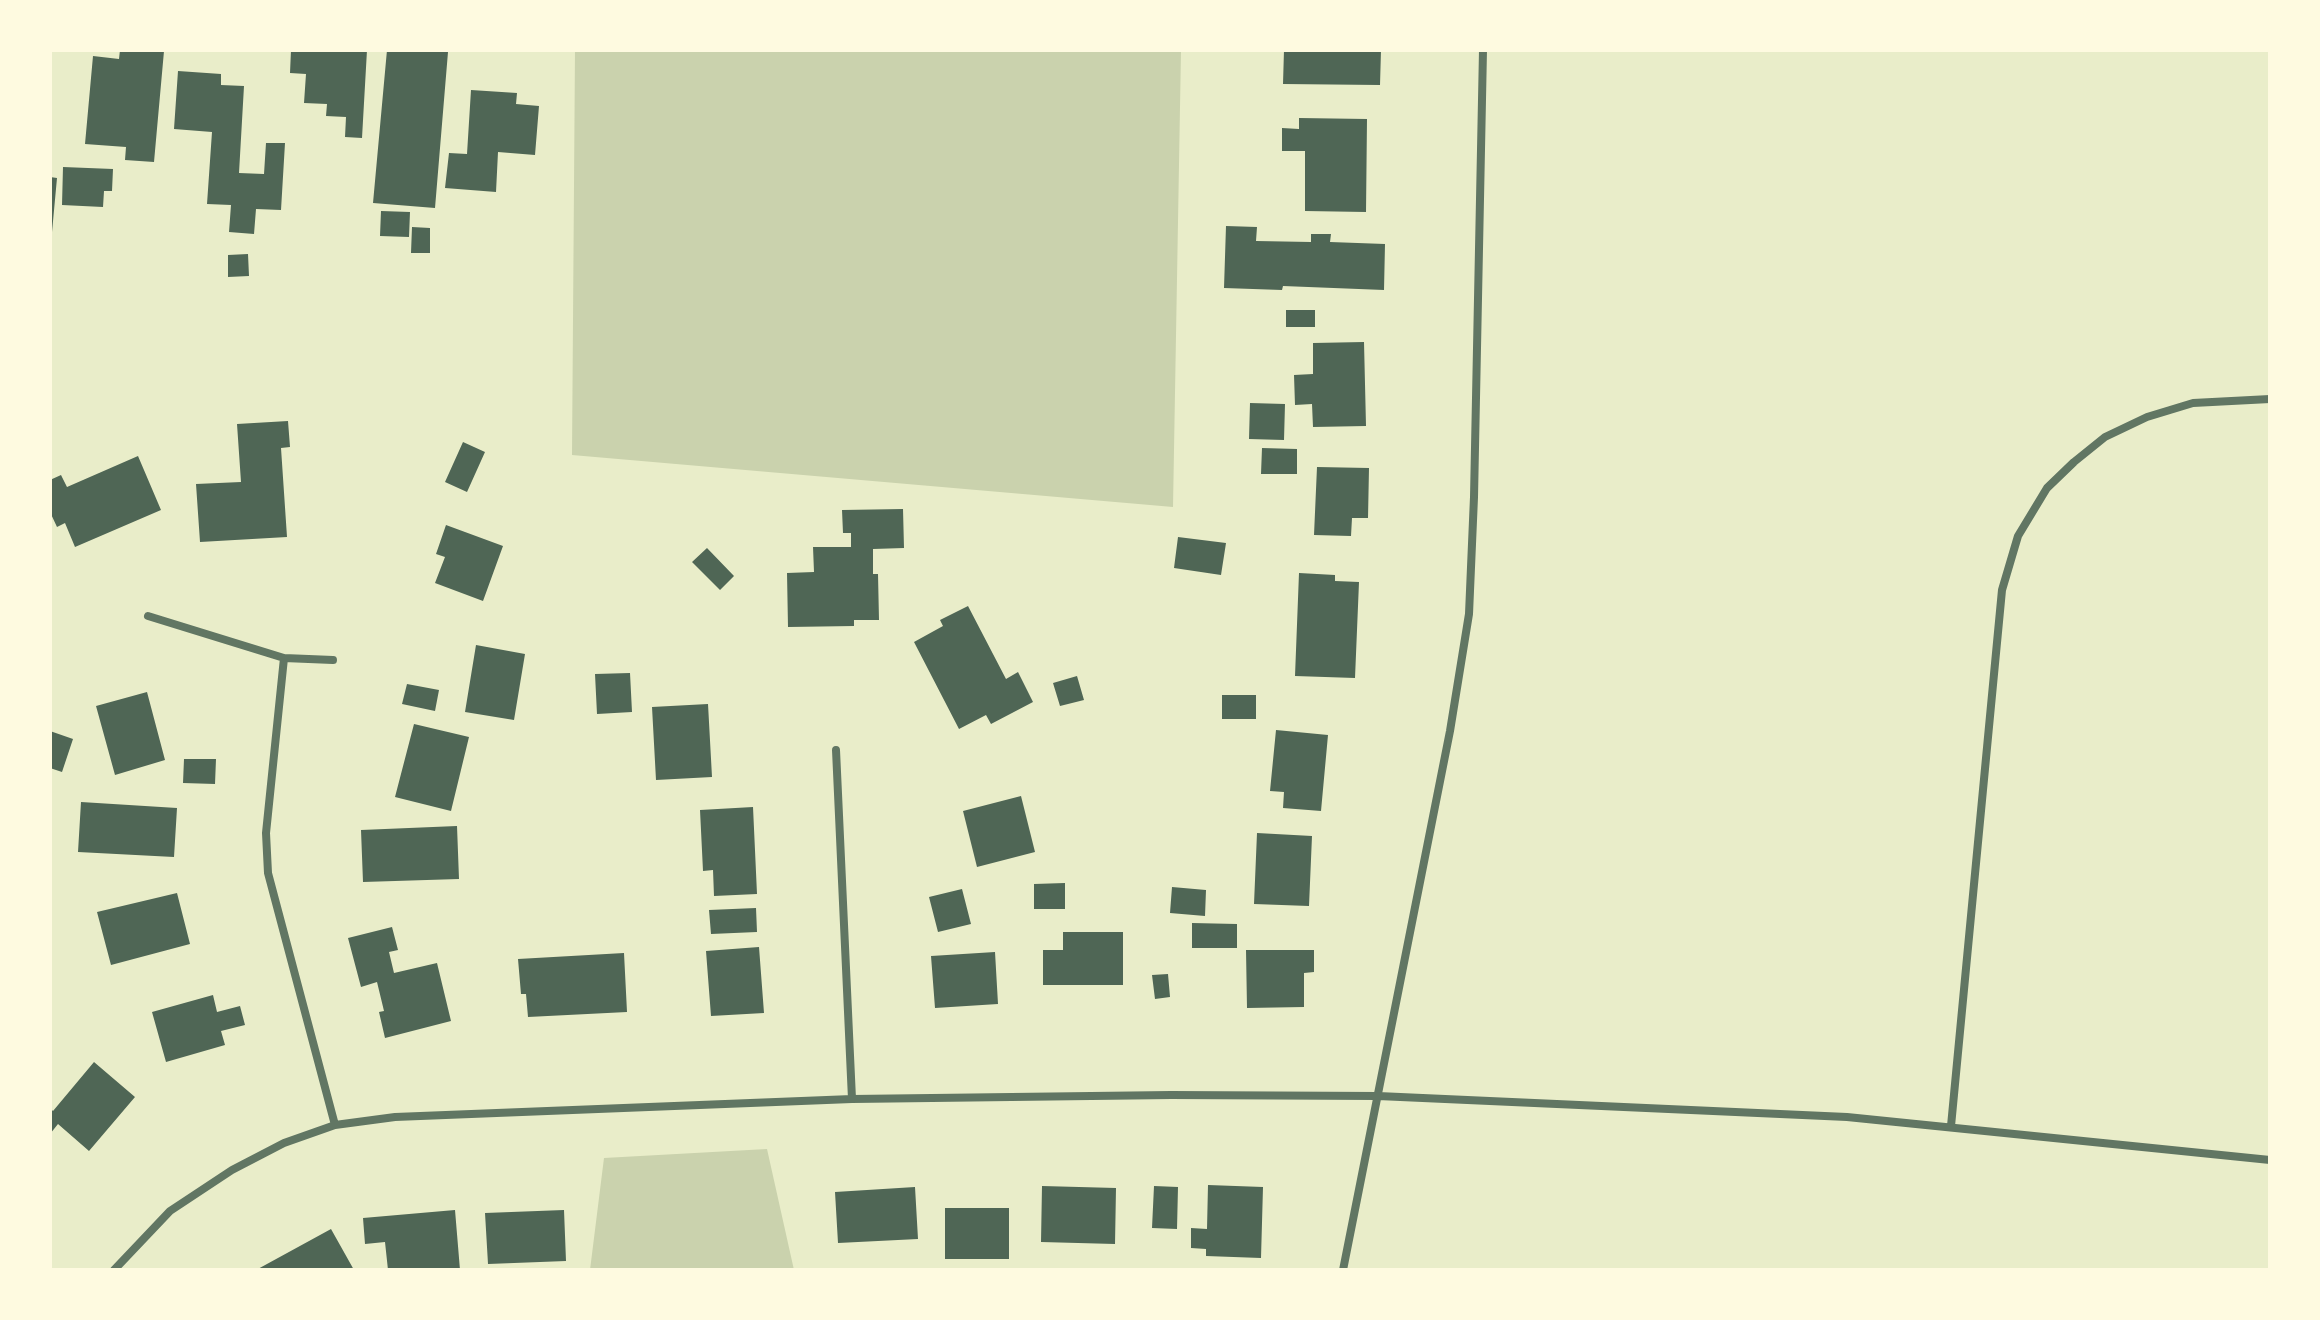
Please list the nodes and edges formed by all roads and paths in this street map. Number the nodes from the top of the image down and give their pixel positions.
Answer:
1 (1483, 50) edge
2 (2270, 399) edge
3 (148, 616) dead end
4 (284, 658) junction
5 (333, 660) dead end
6 (836, 750) dead end
7 (1378, 1096) junction
8 (852, 1099) junction
9 (335, 1125) junction
10 (1951, 1126) junction
11 (2270, 1160) edge
12 (114, 1270) edge
13 (1343, 1270) edge

1 - 7 street
2 - 10 street
3 - 4 street
4 - 5 street
4 - 9 street
6 - 8 street
7 - 8 street
7 - 10 street
7 - 13 street
8 - 9 street
9 - 12 street
10 - 11 street

